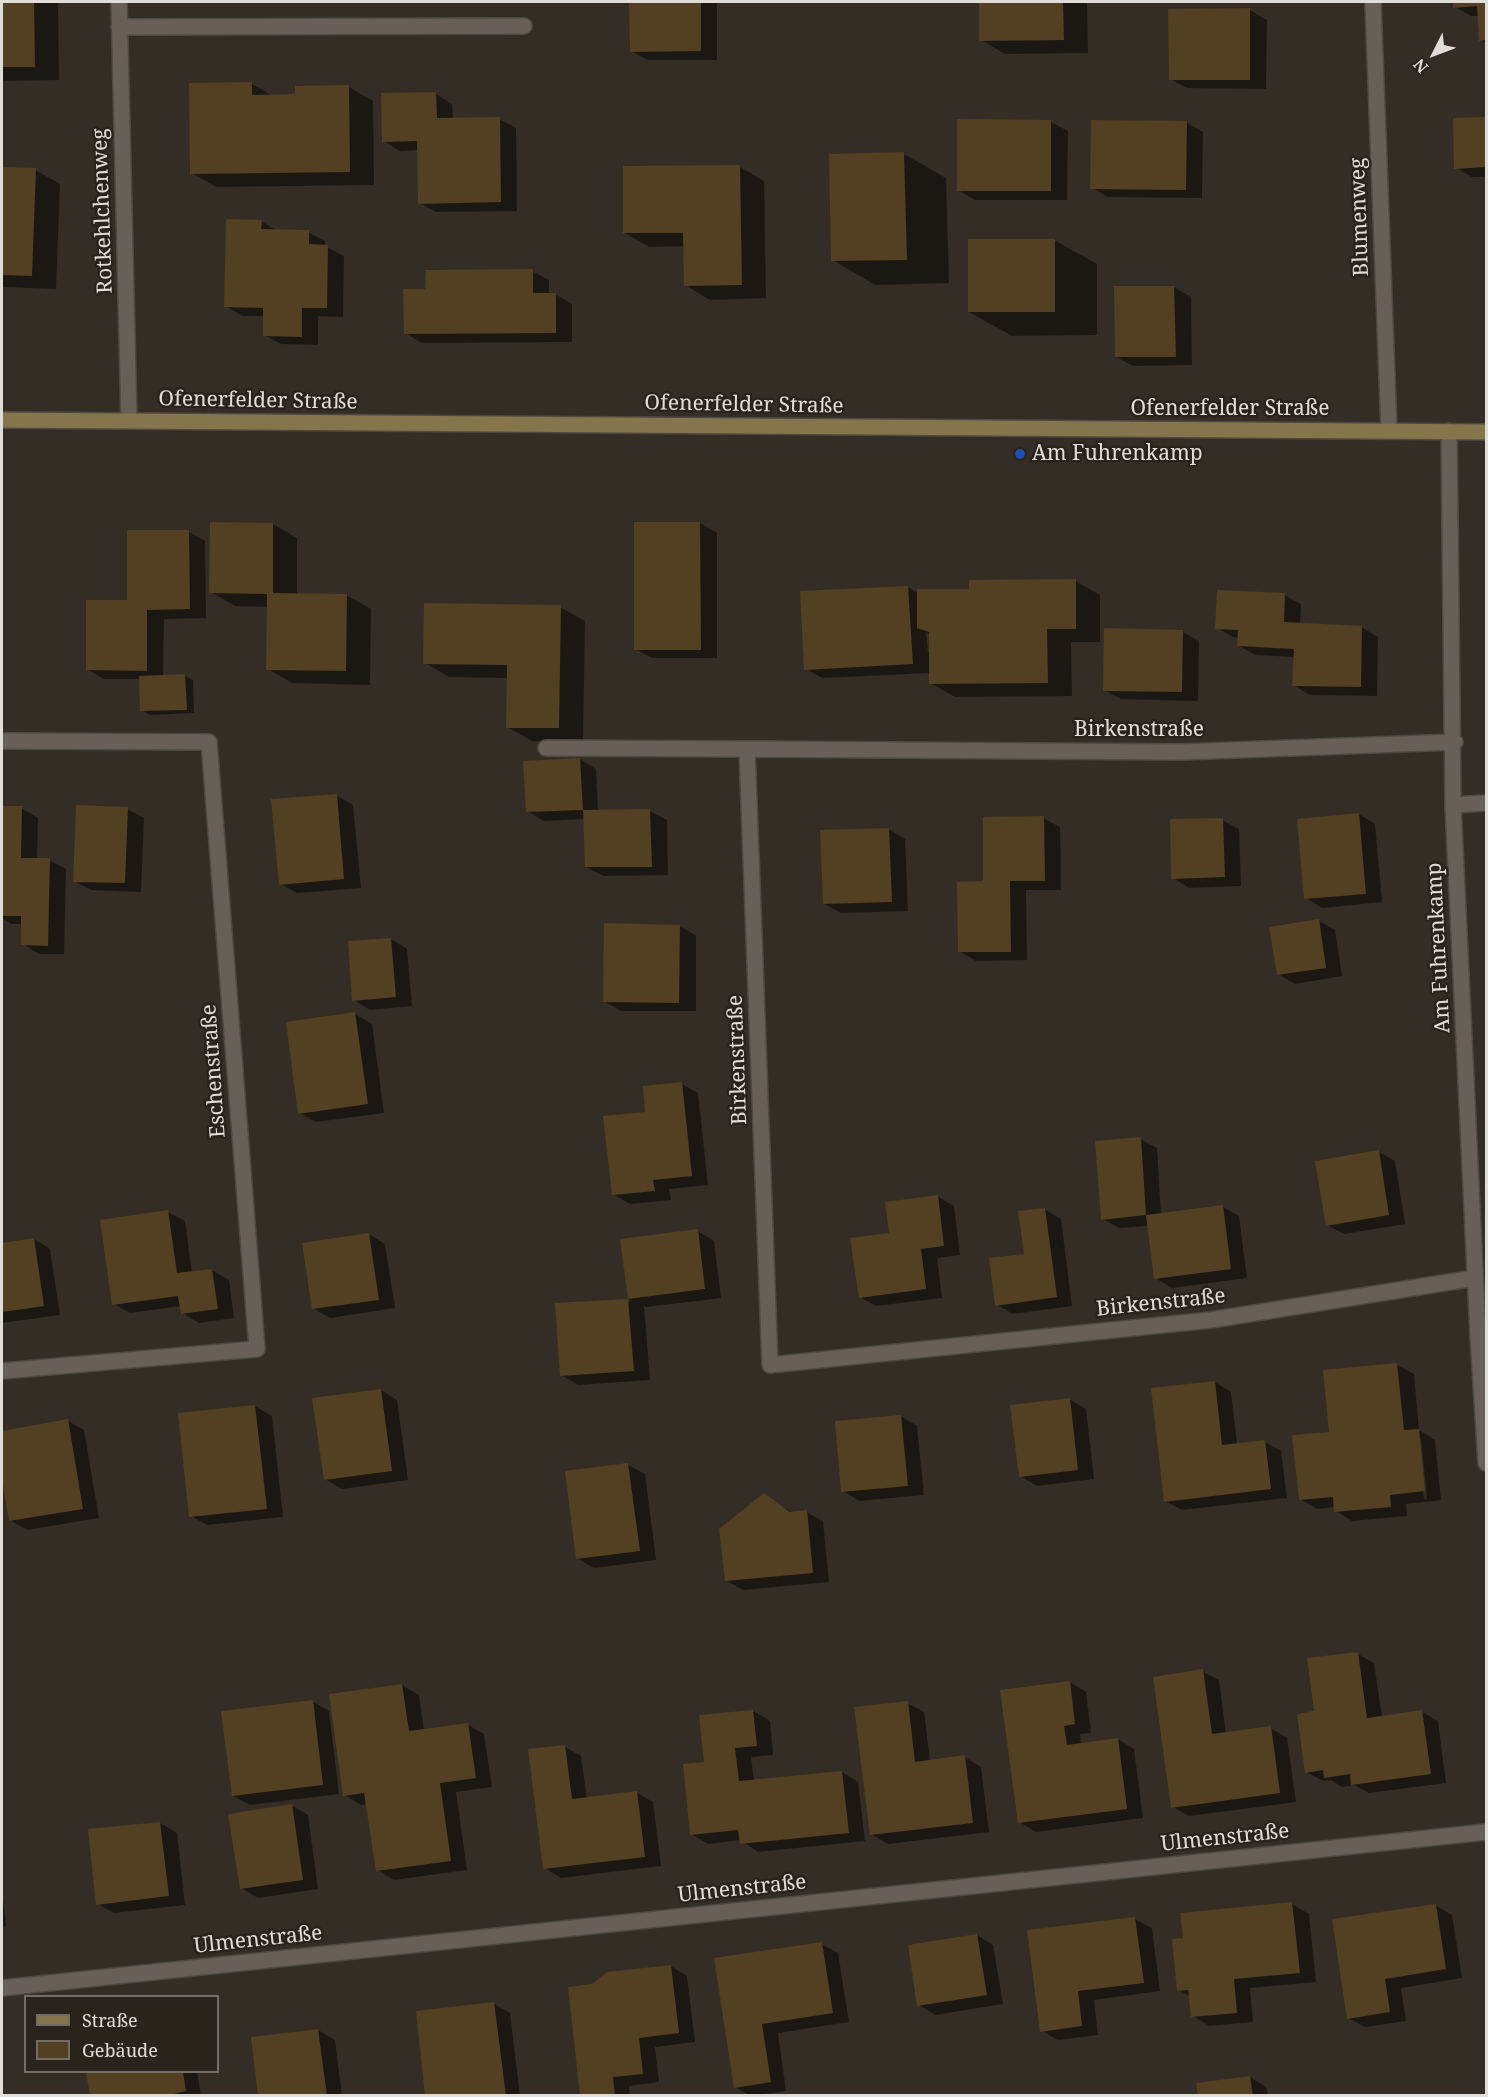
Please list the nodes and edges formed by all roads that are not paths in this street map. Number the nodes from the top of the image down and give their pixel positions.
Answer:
1 (119, 2) edge
2 (1373, 2) edge
3 (524, 26) dead end
4 (119, 27) junction
5 (2, 420) edge
6 (129, 420) junction
7 (1389, 431) junction
8 (1449, 431) junction
9 (1486, 432) edge
10 (2, 741) edge
11 (1455, 742) junction
12 (546, 748) dead end
13 (747, 749) junction
14 (1486, 803) edge
15 (1454, 805) junction
16 (1475, 1278) junction
17 (1482, 1335) edge
18 (2, 1371) edge
19 (1486, 1463) edge
20 (1486, 1832) edge
21 (2, 1988) edge

1 - 4 street, Rotkehlchenweg
2 - 7 street, Blumenweg
3 - 4 street
4 - 6 street, Rotkehlchenweg
5 - 6 street, Ofenerfelder Straße
6 - 7 street, Ofenerfelder Straße
7 - 8 street, Ofenerfelder Straße
8 - 9 street, Ofenerfelder Straße
8 - 11 street, Am Fuhrenkamp
10 - 18 street, Eschenstraße
11 - 13 street, Birkenstraße
11 - 15 street, Am Fuhrenkamp
12 - 13 street
13 - 16 street, Birkenstraße
14 - 15 street
15 - 16 street, Am Fuhrenkamp
16 - 17 street, Am Fuhrenkamp
17 - 19 street, Am Fuhrenkamp
20 - 21 street, Ulmenstraße

